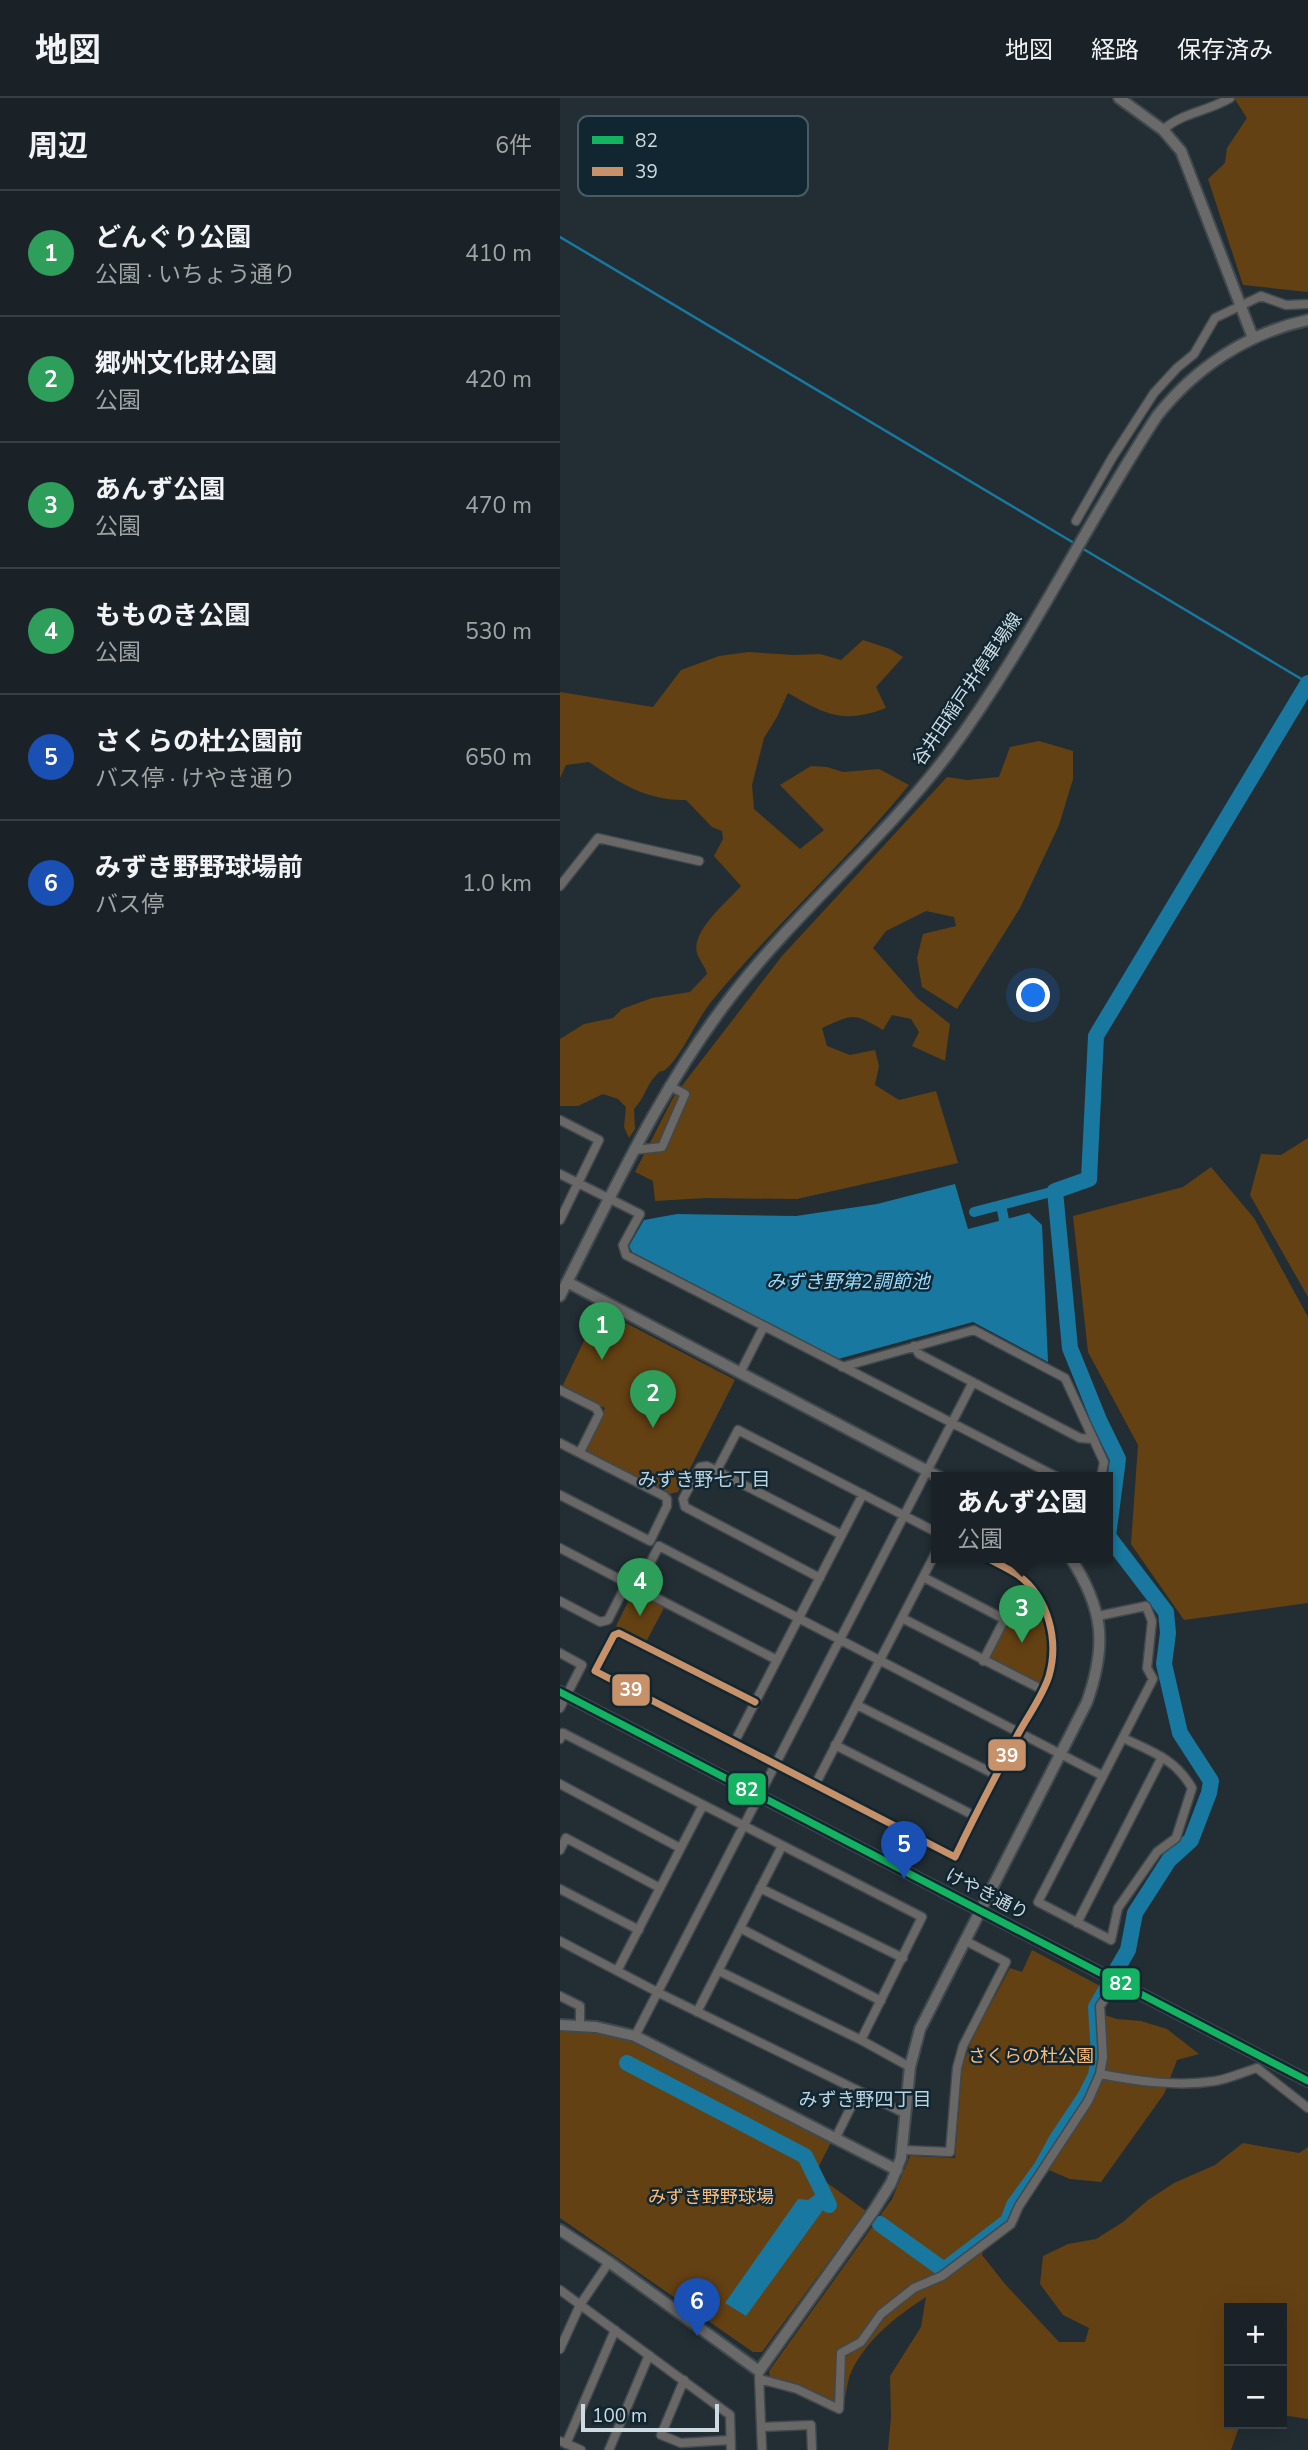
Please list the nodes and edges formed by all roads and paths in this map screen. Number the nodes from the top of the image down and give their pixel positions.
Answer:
1 (1119, 98) edge
2 (1230, 98) edge
3 (1163, 130) junction
4 (1308, 304) edge
5 (1240, 305) junction
6 (1308, 320) edge
7 (1253, 338) junction
8 (1076, 522) dead end
9 (699, 861) dead end
10 (560, 886) edge
11 (669, 1086) junction
12 (560, 1120) edge
13 (634, 1150) junction
14 (560, 1174) edge
15 (579, 1183) junction
16 (609, 1199) junction
17 (560, 1220) edge
18 (563, 1281) edge
19 (560, 1296) edge
20 (764, 1326) junction
21 (914, 1346) junction
22 (842, 1367) junction
23 (740, 1373) junction
24 (973, 1382) junction
25 (560, 1390) edge
26 (951, 1424) junction
27 (1093, 1439) junction
28 (560, 1443) edge
29 (580, 1452) junction
30 (717, 1470) junction
31 (926, 1470) junction
32 (1047, 1472) edge
33 (1102, 1472) edge
34 (931, 1473) edge
35 (863, 1494) junction
36 (560, 1495) edge
37 (904, 1515) junction
38 (931, 1529) edge
39 (842, 1535) junction
40 (560, 1548) edge
41 (931, 1562) edge
42 (996, 1563) edge
43 (1074, 1563) edge
44 (923, 1577) junction
45 (820, 1578) junction
46 (1029, 1586) junction
47 (560, 1601) edge
48 (1098, 1616) junction
49 (902, 1618) junction
50 (799, 1619) junction
51 (1004, 1619) junction
52 (839, 1640) junction
53 (560, 1653) edge
54 (777, 1660) junction
55 (880, 1661) junction
56 (983, 1661) junction
57 (1043, 1690) junction
58 (563, 1694) edge
59 (755, 1702) junction
60 (857, 1705) junction
61 (560, 1708) edge
62 (1018, 1734) junction
63 (1124, 1738) junction
64 (560, 1739) edge
65 (734, 1743) junction
66 (835, 1745) junction
67 (1059, 1755) junction
68 (1162, 1756) junction
69 (775, 1765) junction
70 (996, 1775) junction
71 (1103, 1776) junction
72 (560, 1784) edge
73 (815, 1786) junction
74 (758, 1795) junction
75 (703, 1805) junction
76 (975, 1816) junction
77 (744, 1826) junction
78 (782, 1846) junction
79 (680, 1848) junction
80 (560, 1850) edge
81 (660, 1888) junction
82 (760, 1888) junction
83 (560, 1889) edge
84 (980, 1910) junction
85 (1077, 1923) junction
86 (740, 1928) junction
87 (639, 1930) junction
88 (964, 1940) junction
89 (560, 1941) edge
90 (903, 1958) junction
91 (617, 1971) junction
92 (719, 1971) junction
93 (1117, 1981) junction
94 (657, 1993) junction
95 (560, 1996) edge
96 (881, 2001) junction
97 (697, 2012) junction
98 (560, 2025) edge
99 (580, 2026) junction
100 (635, 2036) junction
101 (861, 2040) junction
102 (1260, 2062) junction
103 (910, 2067) junction
104 (1100, 2074) junction
105 (1308, 2081) edge
106 (859, 2091) junction
107 (1308, 2108) edge
108 (906, 2114) junction
109 (835, 2139) junction
110 (903, 2150) junction
111 (897, 2170) junction
112 (560, 2230) edge
113 (609, 2262) junction
114 (560, 2290) edge
115 (580, 2305) junction
116 (614, 2330) junction
117 (562, 2339) edge
118 (560, 2349) edge
119 (649, 2355) junction
120 (759, 2375) junction
121 (684, 2380) junction
122 (762, 2427) junction
123 (730, 2440) junction
124 (563, 2443) edge
125 (581, 2450) edge
126 (609, 2450) edge
127 (731, 2450) edge
128 (762, 2450) edge
129 (812, 2450) edge

1 - 3 street
2 - 3 street
3 - 5 street
4 - 5 street
5 - 7 street
5 - 8 street
6 - 7 street, 谷井田稲戸井停車場線
7 - 11 street, 谷井田稲戸井停車場線
9 - 10 street
11 - 13 street, 谷井田稲戸井停車場線
11 - 13 street
12 - 15 street
13 - 16 street, 谷井田稲戸井停車場線
14 - 15 street
15 - 16 street
15 - 17 street
16 - 18 street, 谷井田稲戸井停車場線
16 - 20 street
18 - 19 street, 谷井田稲戸井停車場線
18 - 23 street
20 - 22 street
20 - 23 street
21 - 22 street
21 - 24 street
21 - 27 street
22 - 26 street
23 - 31 street
24 - 26 street
24 - 27 street
25 - 29 street
26 - 31 street
26 - 32 street
27 - 33 street
28 - 29 street
29 - 36 street
30 - 35 street
30 - 39 street
30 - 45 street
31 - 34 street
31 - 37 street
35 - 37 street
35 - 39 street
37 - 38 street
37 - 52 street
39 - 45 street
40 - 47 street
41 - 44 street
42 - 46 street
43 - 48 street
44 - 49 street
44 - 51 street
45 - 50 street
46 - 51 street
46 - 57 street
48 - 63 street
48 - 67 street
49 - 55 street
49 - 56 street
50 - 52 street
50 - 54 street
50 - 54 street
51 - 56 street
52 - 55 street
52 - 69 street
53 - 58 street
54 - 59 street
55 - 60 street
55 - 62 street
56 - 57 street
57 - 62 street
58 - 61 street
58 - 74 street, けやき通り
59 - 65 street
59 - 65 street
60 - 66 street
60 - 70 street
62 - 67 street
62 - 70 street
63 - 68 street
63 - 71 street
64 - 75 street
65 - 69 street
66 - 73 street
66 - 76 street
67 - 71 street
67 - 84 street
68 - 85 street
68 - 85 street
69 - 73 street
69 - 74 street
70 - 76 street
71 - 85 street
72 - 79 street
73 - 76 street
74 - 77 street
74 - 84 street, けやき通り
75 - 77 street
75 - 79 street
77 - 78 street
77 - 94 street
78 - 82 street
78 - 90 street
79 - 81 street
80 - 81 street
81 - 87 street
82 - 86 street
82 - 90 street
83 - 87 street
84 - 88 street
84 - 93 street, けやき通り
86 - 92 street
86 - 96 street
87 - 91 street
88 - 103 street
88 - 110 street
89 - 91 street
90 - 96 street
91 - 94 street
92 - 97 street
92 - 101 street
93 - 102 street, けやき通り
93 - 104 street
94 - 97 street
94 - 100 street
95 - 99 street
96 - 101 street
97 - 106 street
98 - 99 street
99 - 100 street
100 - 109 street
101 - 103 street
102 - 104 street
102 - 105 street
102 - 107 street
103 - 108 street
104 - 120 street
106 - 108 street
106 - 109 street
108 - 110 street
109 - 111 street
110 - 111 street
111 - 120 street
112 - 113 street
113 - 115 street
113 - 120 street
114 - 115 street
115 - 116 street
115 - 117 street
116 - 119 street
116 - 124 street
117 - 118 street
119 - 121 street
119 - 126 street
120 - 122 street
121 - 123 street
121 - 123 street
122 - 128 street
122 - 129 street
123 - 127 street
124 - 125 street

